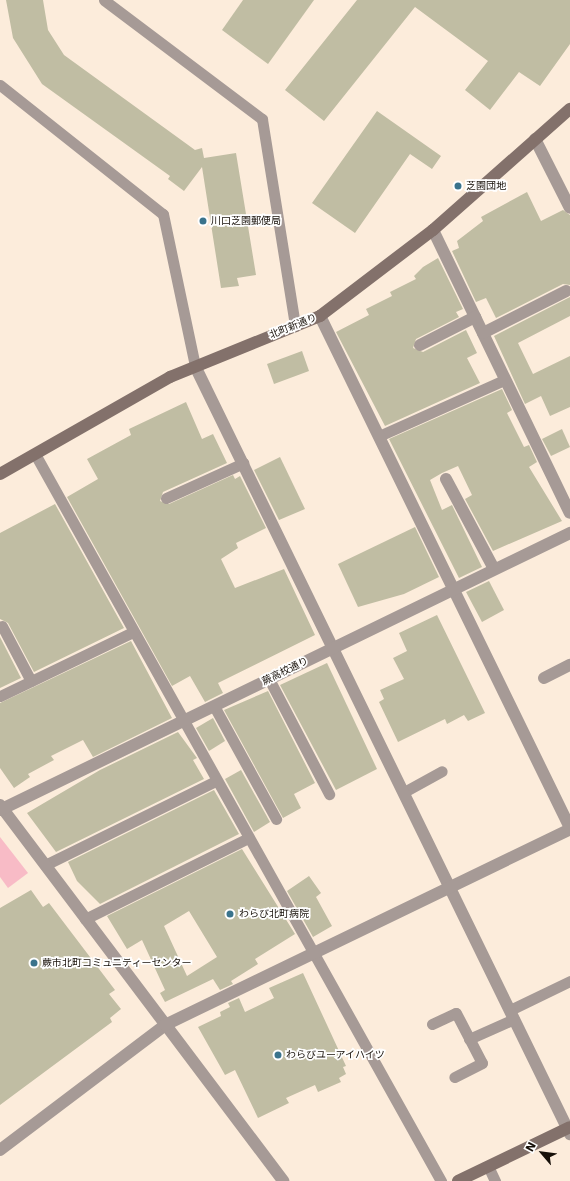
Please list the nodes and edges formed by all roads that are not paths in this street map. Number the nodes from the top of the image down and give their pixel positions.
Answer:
1 (104, 0) edge
2 (0, 85) edge
3 (570, 109) edge
4 (535, 139) junction
5 (570, 208) edge
6 (433, 230) junction
7 (566, 291) dead end
8 (320, 316) junction
9 (475, 317) junction
10 (295, 326) junction
11 (483, 333) junction
12 (420, 345) dead end
13 (195, 366) junction
14 (504, 380) junction
15 (379, 436) junction
16 (35, 454) junction
17 (243, 463) junction
18 (0, 474) edge
19 (446, 479) dead end
20 (166, 498) dead end
21 (570, 513) edge
22 (570, 532) edge
23 (494, 569) junction
24 (454, 589) junction
25 (2, 626) dead end
26 (133, 632) junction
27 (334, 647) junction
28 (570, 665) edge
29 (544, 678) dead end
30 (269, 679) junction
31 (31, 681) junction
32 (0, 696) edge
33 (214, 706) junction
34 (182, 721) junction
35 (442, 771) dead end
36 (216, 781) junction
37 (404, 792) junction
38 (329, 794) dead end
39 (1, 808) edge
40 (276, 819) dead end
41 (570, 829) edge
42 (248, 838) junction
43 (45, 865) junction
44 (450, 886) junction
45 (86, 918) junction
46 (312, 953) junction
47 (570, 981) edge
48 (512, 1015) junction
49 (432, 1024) dead end
50 (165, 1025) junction
51 (469, 1039) junction
52 (454, 1077) dead end
53 (569, 1130) edge
54 (0, 1150) edge
55 (488, 1166) junction
56 (283, 1181) edge
57 (440, 1181) edge
58 (458, 1181) edge
59 (495, 1181) edge

1 - 10 lane
2 - 13 lane
3 - 4 street, 北町新通り
4 - 5 street
4 - 6 street, 北町新通り
6 - 8 street, 北町新通り
6 - 9 street
7 - 11 street
8 - 10 street, 北町新通り
8 - 15 street
9 - 11 street
9 - 12 street
10 - 13 street, 北町新通り
11 - 14 street
13 - 16 street, 北町新通り
13 - 17 street
14 - 15 lane
14 - 21 street
15 - 24 street
16 - 18 street, 北町新通り
16 - 26 lane
17 - 20 lane
17 - 27 street
19 - 23 street
22 - 23 street, 蕨高校通り
23 - 24 street, 蕨高校通り
24 - 27 street, 蕨高校通り
24 - 41 street
25 - 31 lane
26 - 31 lane
26 - 34 lane
27 - 30 street, 蕨高校通り
27 - 37 street
28 - 29 street
30 - 33 street, 蕨高校通り
30 - 38 lane
31 - 32 lane
33 - 34 street, 蕨高校通り
33 - 40 lane
34 - 36 lane
34 - 39 street, 蕨高校通り
35 - 37 lane
36 - 42 lane
36 - 43 lane
37 - 44 street
39 - 43 street
41 - 44 street
42 - 45 lane
42 - 46 lane
43 - 45 street
44 - 46 street
44 - 48 street
45 - 50 street
46 - 50 street
46 - 57 lane
47 - 48 lane
48 - 51 lane
48 - 53 street
49 - 51 lane
50 - 54 street
50 - 56 street
51 - 52 lane
53 - 55 street
55 - 58 street
55 - 59 lane

